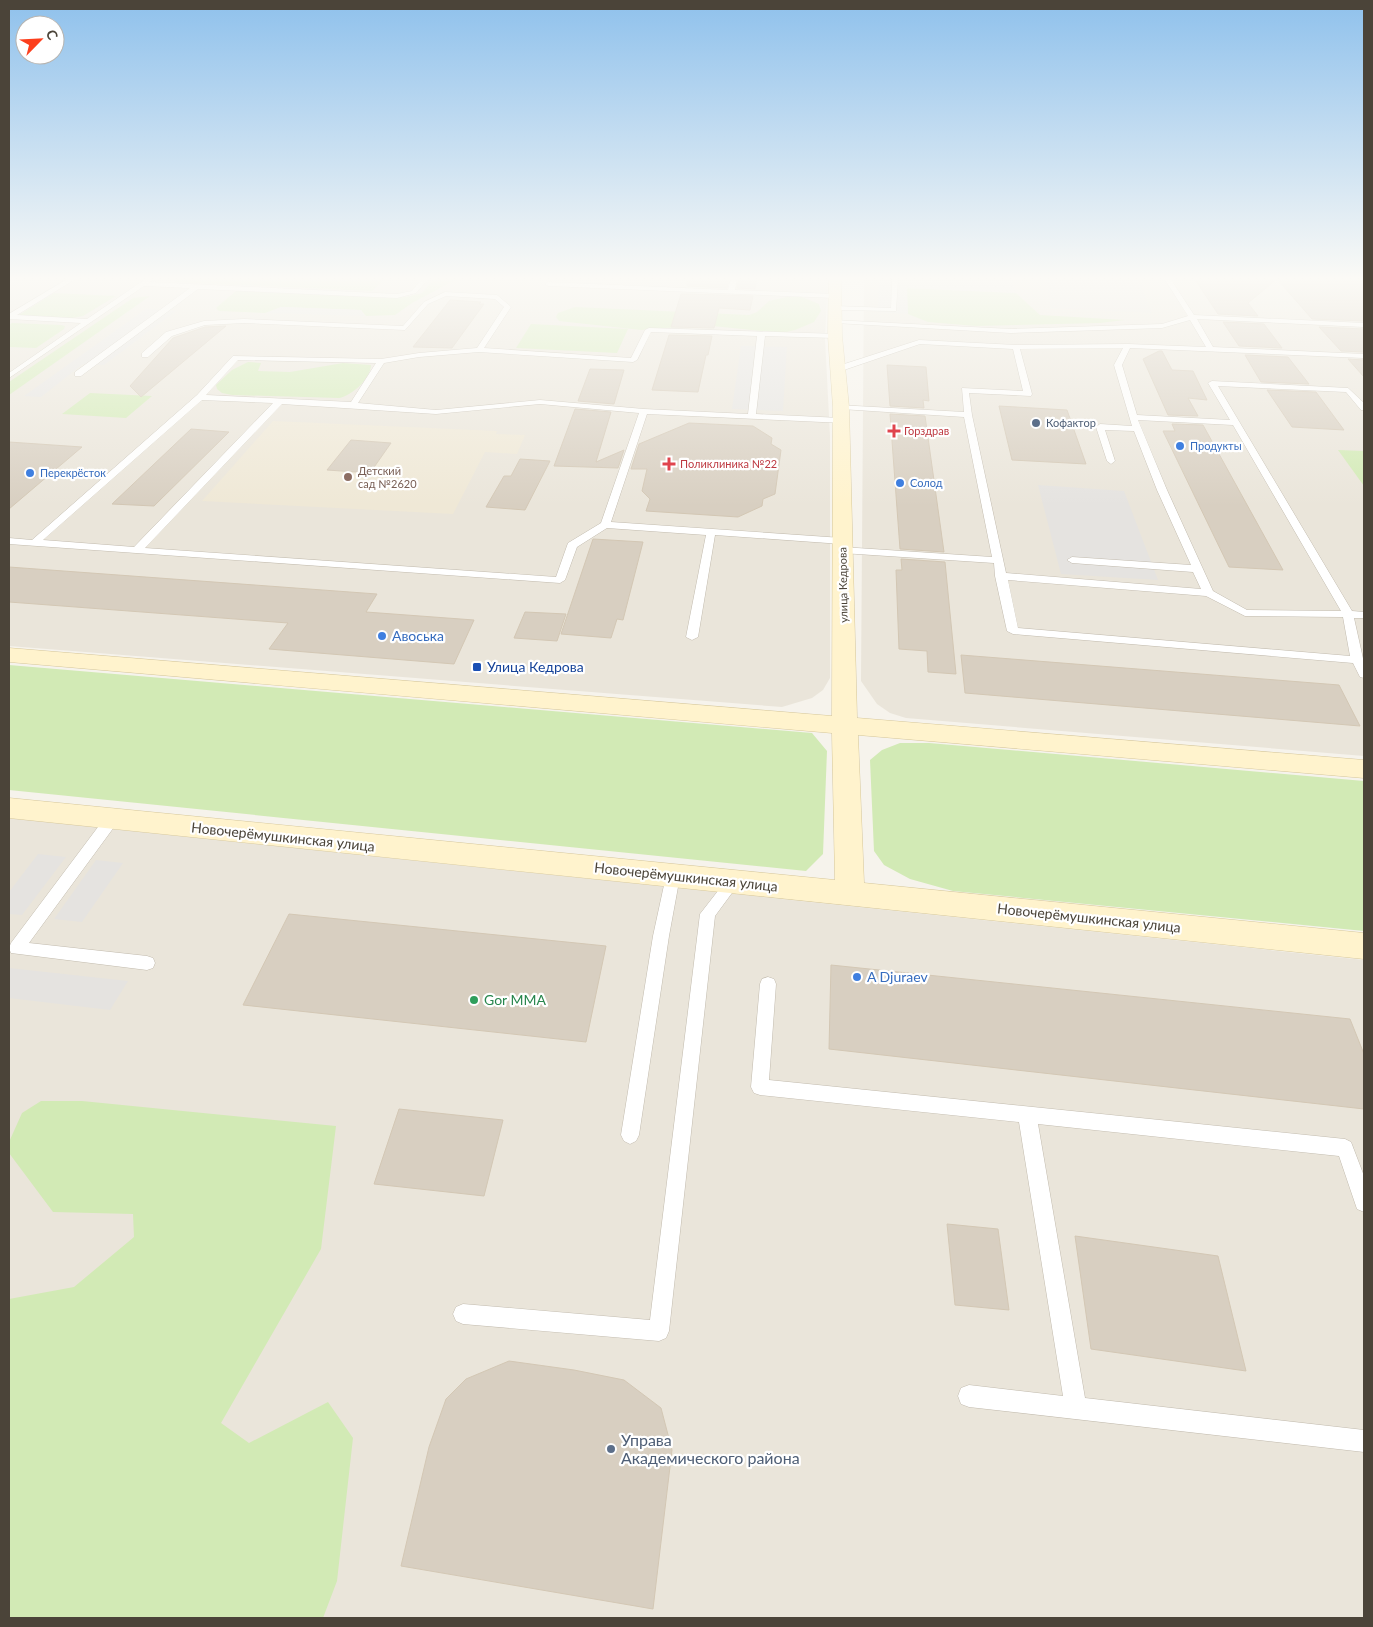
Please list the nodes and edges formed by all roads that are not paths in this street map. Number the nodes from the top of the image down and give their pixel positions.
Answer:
1 (40, 354) edge
2 (105, 354) edge
3 (432, 354) edge
4 (539, 354) edge
5 (636, 354) edge
6 (759, 354) edge
7 (837, 354) edge
8 (883, 354) edge
9 (1018, 354) edge
10 (1124, 354) edge
11 (1311, 354) edge
12 (1364, 356) edge
13 (381, 361) junction
14 (838, 369) junction
15 (78, 374) dead end
16 (9, 376) edge
17 (200, 397) junction
18 (280, 401) junction
19 (353, 405) junction
20 (1364, 408) edge
21 (644, 412) junction
22 (841, 414) junction
23 (968, 415) junction
24 (752, 416) junction
25 (1133, 416) junction
26 (1234, 422) junction
27 (1138, 429) junction
28 (1111, 461) dead end
29 (605, 525) junction
30 (711, 532) junction
31 (9, 541) edge
32 (34, 543) junction
33 (842, 545) junction
34 (137, 550) junction
35 (997, 560) junction
36 (1072, 560) dead end
37 (1196, 569) junction
38 (1000, 576) junction
39 (1208, 592) junction
40 (1348, 614) junction
41 (1364, 615) edge
42 (692, 637) dead end
43 (9, 655) edge
44 (1357, 660) junction
45 (1364, 674) edge
46 (845, 725) junction
47 (1364, 769) edge
48 (9, 808) edge
49 (112, 819) junction
50 (673, 876) junction
51 (732, 882) junction
52 (850, 892) junction
53 (1364, 946) edge
54 (13, 948) edge
55 (147, 963) dead end
56 (768, 984) dead end
57 (1027, 1114) junction
58 (630, 1135) dead end
59 (1364, 1202) edge
60 (463, 1314) dead end
61 (969, 1396) dead end
62 (1076, 1408) junction
63 (1364, 1440) edge

1 - 16 lane
2 - 15 lane
3 - 13 lane
4 - 5 lane
6 - 24 lane
7 - 14 street, улица Кедрова
8 - 14 lane
9 - 23 lane
10 - 25 lane
11 - 12 lane
13 - 17 lane
13 - 19 lane
14 - 22 street, улица Кедрова
17 - 18 lane
17 - 32 lane
18 - 19 lane
18 - 34 lane
19 - 21 lane
20 - 26 lane
21 - 24 lane
21 - 29 lane
22 - 23 lane
22 - 24 lane
22 - 33 street, улица Кедрова
23 - 35 lane
25 - 26 lane
25 - 27 lane
26 - 40 lane
27 - 28 lane
27 - 37 lane
29 - 30 lane
29 - 34 lane
30 - 33 lane
30 - 42 lane
31 - 32 lane
32 - 34 lane
33 - 35 lane
33 - 46 street, улица Кедрова
35 - 38 lane
36 - 37 lane
37 - 39 lane
38 - 39 lane
38 - 44 lane
39 - 40 lane
40 - 41 lane
40 - 44 lane
43 - 46 street
44 - 45 lane
46 - 47 street
46 - 52 street, улица Кедрова
48 - 49 street, Новочерёмушкинская улица
49 - 50 street, Новочерёмушкинская улица
49 - 54 lane
50 - 51 street, Новочерёмушкинская улица
50 - 58 lane
51 - 52 street, Новочерёмушкинская улица
51 - 60 lane
52 - 53 street, Новочерёмушкинская улица
54 - 55 lane
56 - 57 lane
57 - 59 lane
57 - 62 lane
61 - 62 lane
62 - 63 lane

